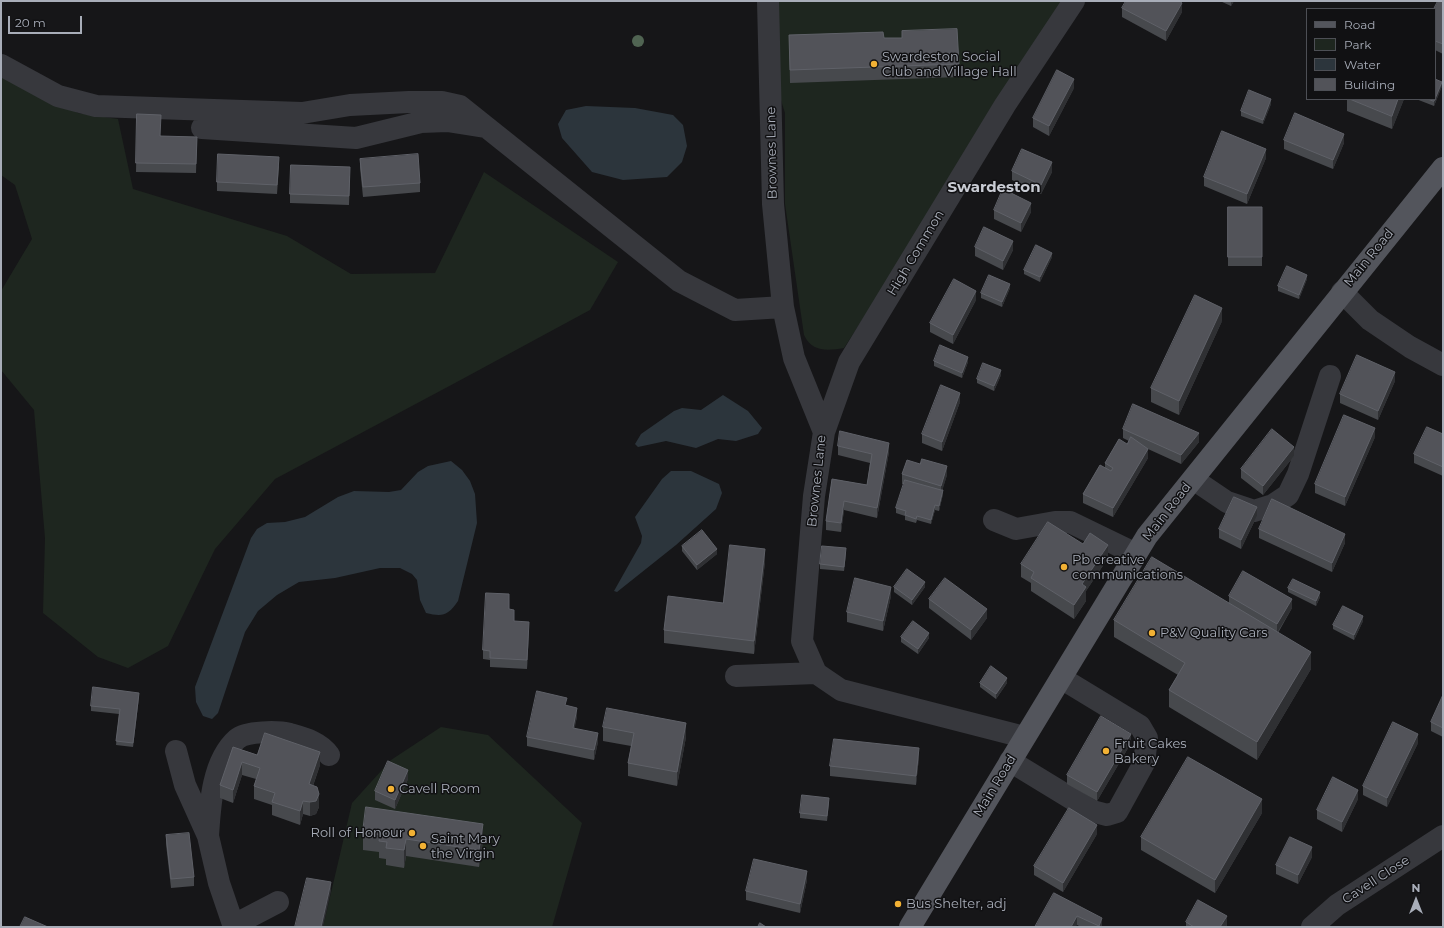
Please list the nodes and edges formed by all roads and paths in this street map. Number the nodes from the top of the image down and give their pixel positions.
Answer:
1 (768, 1) edge
2 (1074, 1) edge
3 (1, 65) edge
4 (486, 127) junction
5 (202, 128) dead end
6 (1443, 168) edge
7 (1342, 292) junction
8 (783, 307) junction
9 (1443, 365) edge
10 (1330, 376) dead end
11 (824, 432) junction
12 (1193, 480) junction
13 (994, 520) dead end
14 (1136, 554) junction
15 (816, 673) junction
16 (736, 676) dead end
17 (1061, 678) junction
18 (1024, 737) junction
19 (176, 750) dead end
20 (329, 755) dead end
21 (1010, 761) junction
22 (208, 836) junction
23 (1443, 836) edge
24 (278, 902) dead end
25 (234, 926) edge
26 (910, 927) edge
27 (1312, 927) edge

1 - 8 street, Brownes Lane
2 - 11 street, High Common
3 - 4 street
4 - 5 street
4 - 8 street
6 - 7 main road, Main Road
7 - 9 street
7 - 12 main road, Main Road
8 - 11 street, Brownes Lane
10 - 12 street
11 - 15 street, Brownes Lane
12 - 14 main road, Main Road
13 - 14 street
14 - 17 main road, Main Road
15 - 16 street
15 - 18 street
17 - 18 main road, Main Road
17 - 21 street
18 - 21 main road, Main Road
19 - 22 street
20 - 22 street
21 - 26 main road, Main Road
22 - 25 street
23 - 27 street, Cavell Close
24 - 25 street

